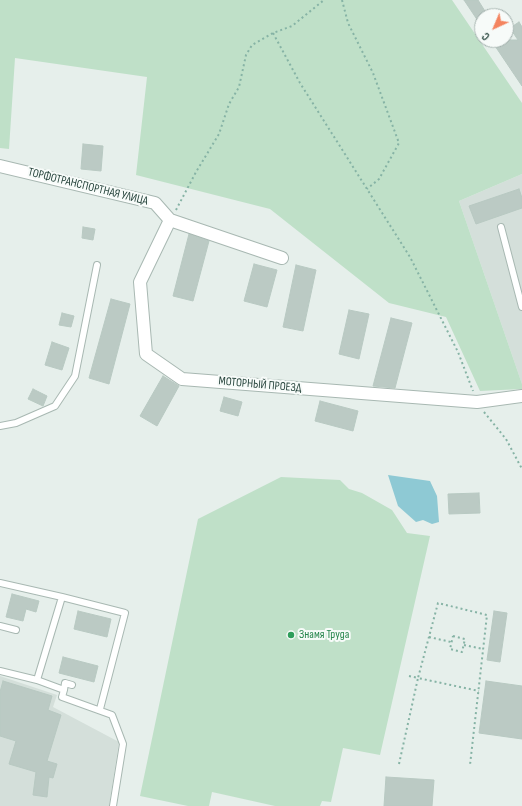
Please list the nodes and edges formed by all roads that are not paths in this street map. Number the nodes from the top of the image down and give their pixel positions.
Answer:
1 (0, 166) edge
2 (170, 220) junction
3 (501, 227) dead end
4 (282, 258) dead end
5 (97, 265) dead end
6 (522, 307) edge
7 (522, 396) edge
8 (0, 426) edge
9 (0, 583) edge
10 (62, 597) junction
11 (0, 626) edge
12 (16, 630) dead end
13 (0, 671) edge
14 (37, 680) junction
15 (72, 685) dead end
16 (64, 690) junction
17 (100, 709) junction
18 (113, 806) edge

1 - 2 street, ТОРФОТРАНСПОРТНАЯ УЛИЦА
2 - 4 street, ТОРФОТРАНСПОРТНАЯ УЛИЦА
2 - 7 street, МОТОРНЫЙ ПРОЕЗД
3 - 6 lane
5 - 8 lane
9 - 10 lane
10 - 14 lane
10 - 17 lane
11 - 12 lane
13 - 14 lane
14 - 16 lane
15 - 16 lane
16 - 17 lane
17 - 18 lane

